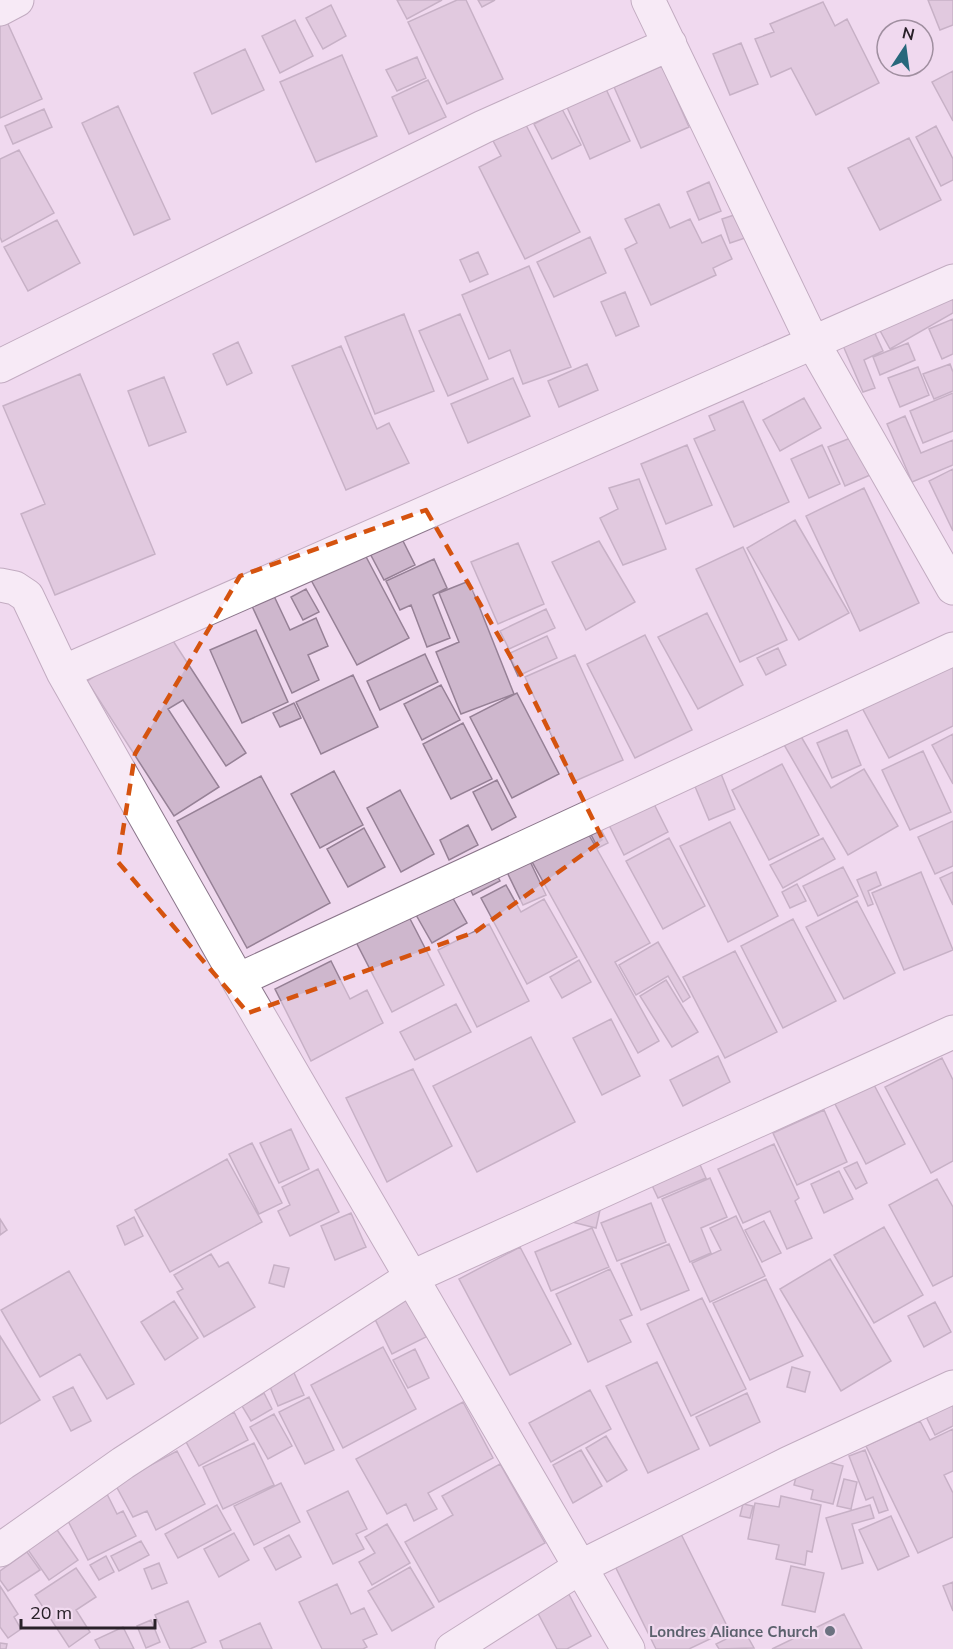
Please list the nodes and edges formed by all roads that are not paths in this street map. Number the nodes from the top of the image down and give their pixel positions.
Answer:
1 (17, 0) edge
2 (648, 0) edge
3 (0, 9) edge
4 (670, 44) junction
5 (953, 281) edge
6 (812, 341) junction
7 (0, 366) edge
8 (0, 585) edge
9 (953, 588) edge
10 (953, 649) edge
11 (63, 672) junction
12 (238, 981) junction
13 (953, 1032) edge
14 (410, 1278) junction
15 (953, 1387) edge
16 (0, 1550) edge
17 (582, 1566) junction
18 (452, 1649) edge
19 (628, 1649) edge

1 - 3 street
2 - 4 street
4 - 6 street
4 - 7 street
5 - 6 street
6 - 9 street
6 - 11 street
8 - 11 street
10 - 12 street
11 - 12 street
12 - 14 street
13 - 14 street
14 - 16 street
14 - 17 street
15 - 17 street
17 - 18 street
17 - 19 street

